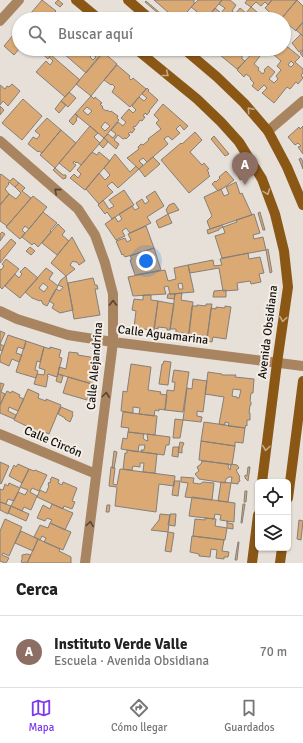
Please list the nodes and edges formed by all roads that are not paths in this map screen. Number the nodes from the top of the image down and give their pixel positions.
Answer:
1 (19, 0) edge
2 (76, 0) edge
3 (128, 0) edge
4 (91, 12) edge
5 (142, 12) edge
6 (0, 21) edge
7 (145, 56) edge
8 (192, 56) edge
9 (303, 101) edge
10 (268, 131) junction
11 (0, 141) edge
12 (303, 204) edge
13 (0, 311) edge
14 (113, 342) junction
15 (277, 362) junction
16 (303, 366) edge
17 (303, 381) edge
18 (0, 434) edge
19 (96, 474) junction
20 (262, 479) edge
21 (290, 479) edge
22 (255, 539) edge
23 (282, 551) edge
24 (84, 563) edge
25 (252, 563) edge
26 (280, 563) edge

1 - 6 street
2 - 4 street
3 - 5 street
7 -> 15 street, Avenida Obsidiana
10 -> 8 street
9 - 10 street
10 - 12 street
14 -> 11 street, Calle Alejandrina
13 - 14 street, Calle Aguamarina
14 - 15 street, Calle Aguamarina
19 -> 14 street, Calle Alejandrina
15 - 16 street, Calle Aguamarina
15 -> 20 street, Avenida Obsidiana
17 - 21 street
18 - 19 street, Calle Circón
24 -> 19 street, Calle Alejandrina
22 - 25 street
23 - 26 street

